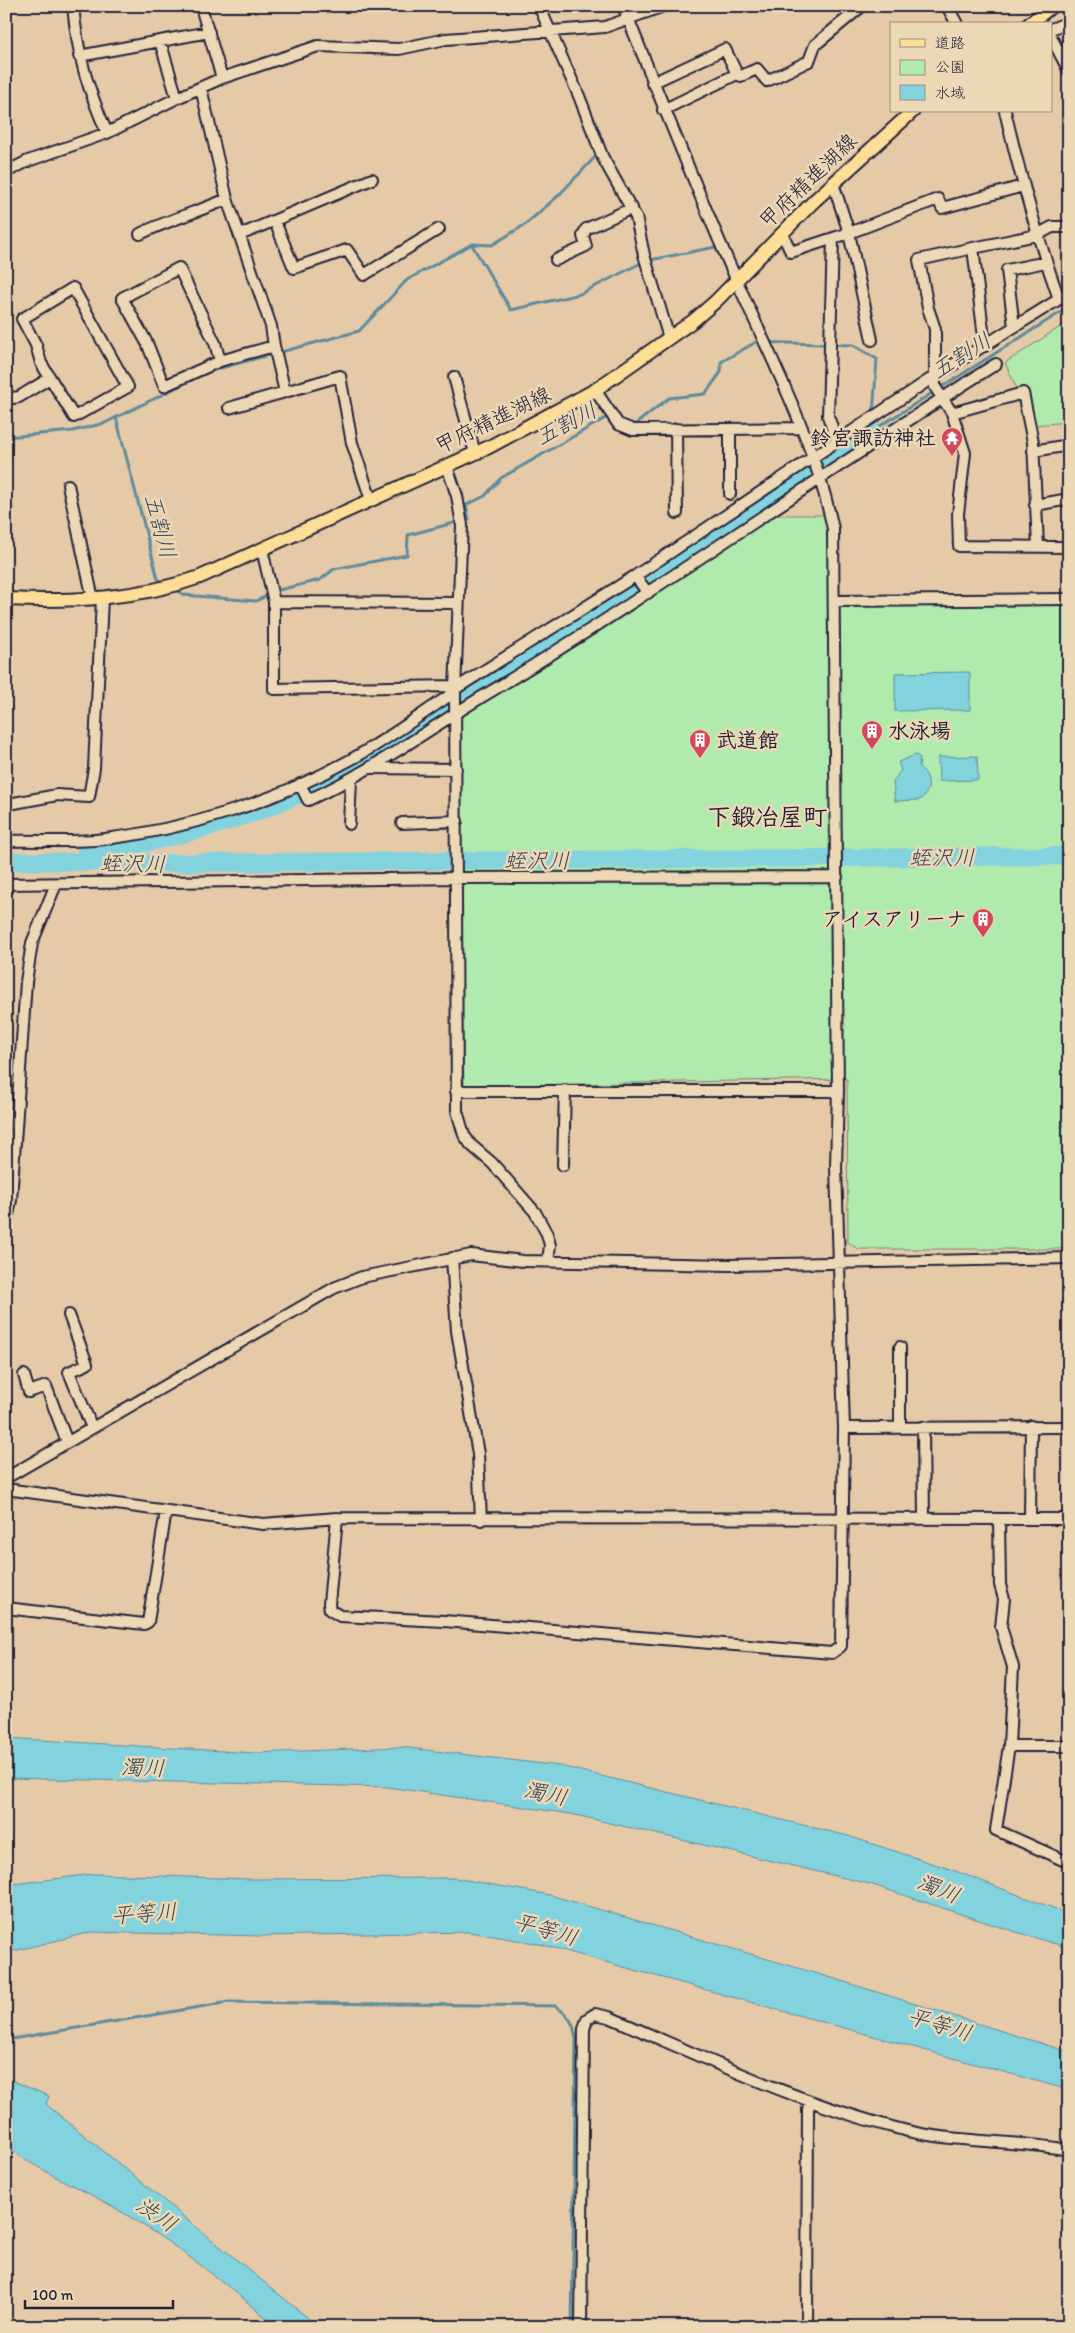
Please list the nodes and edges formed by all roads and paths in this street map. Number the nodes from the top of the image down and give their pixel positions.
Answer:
1 (73, 6) edge
2 (539, 6) edge
3 (623, 6) edge
4 (664, 6) edge
5 (862, 6) edge
6 (948, 6) edge
7 (1052, 6) edge
8 (201, 7) edge
9 (629, 20) junction
10 (956, 22) edge
11 (1031, 22) edge
12 (1069, 22) edge
13 (1052, 29) edge
14 (209, 32) junction
15 (551, 32) junction
16 (1052, 39) edge
17 (160, 41) junction
18 (79, 56) junction
19 (1069, 71) edge
20 (737, 74) junction
21 (222, 78) junction
22 (652, 84) junction
23 (201, 88) junction
24 (177, 98) junction
25 (663, 110) junction
26 (912, 112) edge
27 (1005, 112) edge
28 (108, 133) junction
29 (6, 172) edge
30 (372, 179) dead end
31 (833, 184) junction
32 (1023, 186) junction
33 (226, 199) junction
34 (632, 208) junction
35 (275, 222) junction
36 (1069, 227) edge
37 (439, 229) dead end
38 (782, 233) junction
39 (140, 234) dead end
40 (849, 234) junction
41 (240, 235) junction
42 (1037, 235) junction
43 (833, 239) junction
44 (973, 248) junction
45 (556, 260) dead end
46 (1046, 262) junction
47 (736, 280) junction
48 (1069, 293) edge
49 (1060, 299) junction
50 (1014, 327) junction
51 (669, 338) junction
52 (872, 340) dead end
53 (274, 346) junction
54 (985, 346) junction
55 (220, 361) junction
56 (996, 364) dead end
57 (935, 376) junction
58 (454, 377) dead end
59 (50, 378) junction
60 (595, 390) junction
61 (285, 392) junction
62 (939, 394) junction
63 (6, 399) edge
64 (230, 408) dead end
65 (952, 413) junction
66 (802, 428) junction
67 (676, 429) junction
68 (730, 429) junction
69 (838, 440) junction
70 (1069, 445) edge
71 (1033, 452) junction
72 (475, 453) junction
73 (813, 458) junction
74 (447, 466) junction
75 (820, 475) junction
76 (68, 485) dead end
77 (730, 494) dead end
78 (1069, 499) edge
79 (371, 500) junction
80 (1035, 504) junction
81 (677, 513) dead end
82 (1038, 546) junction
83 (1069, 547) edge
84 (262, 549) junction
85 (635, 576) junction
86 (648, 593) junction
87 (98, 598) junction
88 (6, 599) edge
89 (1069, 599) edge
90 (274, 601) junction
91 (835, 601) junction
92 (458, 603) junction
93 (455, 690) junction
94 (456, 712) junction
95 (372, 768) junction
96 (456, 768) junction
97 (351, 780) junction
98 (301, 785) junction
99 (6, 807) edge
100 (457, 821) junction
101 (402, 823) dead end
102 (349, 824) dead end
103 (6, 841) edge
104 (836, 874) junction
105 (457, 875) junction
106 (6, 884) edge
107 (56, 884) junction
108 (565, 1090) junction
109 (456, 1091) junction
110 (838, 1091) junction
111 (563, 1165) dead end
112 (6, 1224) edge
113 (452, 1258) junction
114 (1069, 1258) edge
115 (548, 1261) junction
116 (839, 1262) junction
117 (69, 1315) dead end
118 (900, 1347) dead end
119 (24, 1375) dead end
120 (1031, 1426) junction
121 (900, 1427) junction
122 (923, 1427) junction
123 (1069, 1427) edge
124 (92, 1428) junction
125 (844, 1428) junction
126 (67, 1442) junction
127 (6, 1478) edge
128 (6, 1489) edge
129 (166, 1511) junction
130 (337, 1518) junction
131 (842, 1518) junction
132 (1030, 1518) junction
133 (924, 1519) junction
134 (999, 1519) junction
135 (1069, 1519) edge
136 (481, 1520) junction
137 (6, 1608) edge
138 (1009, 1746) junction
139 (1069, 1746) edge
140 (1069, 1859) edge
141 (810, 2102) junction
142 (1069, 2150) edge
143 (581, 2327) edge
144 (807, 2327) edge

1 - 18 street
2 - 15 street
3 - 9 street
4 - 9 street
5 - 20 street
6 - 10 street
7 - 11 main road
8 - 14 street
9 - 15 street
9 - 22 street
12 - 13 street
14 - 17 street
14 - 21 street
15 - 21 street
15 - 34 street
16 - 19 street
17 - 18 street
17 - 24 street
18 - 28 street
20 - 22 street
20 - 25 street
21 - 23 street
22 - 25 street
23 - 24 street
23 - 33 street
24 - 28 street
25 - 47 street
26 - 31 main road, 甲府精進湖線
27 - 32 street
28 - 29 street
30 - 35 street
31 - 38 main road, 甲府精進湖線
31 - 40 street
32 - 40 street
32 - 42 street
33 - 39 street
33 - 41 street
34 - 45 street
34 - 51 street
35 - 37 street
35 - 41 street
36 - 42 street
38 - 43 street
38 - 47 main road, 甲府精進湖線
40 - 43 street
40 - 52 street
41 - 53 street
42 - 44 street
42 - 46 street
43 - 69 street
44 - 54 street
44 - 57 street
46 - 49 street
46 - 50 street
47 - 51 main road, 甲府精進湖線
47 - 66 street
48 - 49 street
49 - 50 street
50 - 54 street
51 - 60 main road, 甲府精進湖線
53 - 55 street
53 - 61 street
54 - 57 street
55 - 55 street
56 - 62 street
57 - 62 street
57 - 69 street
58 - 72 street
59 - 59 street
59 - 63 street
60 - 67 street
60 - 72 main road, 甲府精進湖線
61 - 64 street
61 - 79 street
62 - 65 street
62 - 75 street
65 - 71 street
65 - 82 street
66 - 68 street
66 - 73 street
67 - 68 street
67 - 81 street
68 - 77 street
69 - 73 street
70 - 71 street
71 - 80 street
72 - 74 main road, 甲府精進湖線
73 - 75 street
73 - 85 street
74 - 79 main road, 甲府精進湖線
74 - 92 street
75 - 86 street
75 - 91 street
76 - 87 street
78 - 80 street
79 - 84 main road, 甲府精進湖線
80 - 82 street
82 - 83 street
84 - 87 main road, 甲府精進湖線
84 - 90 street
85 - 86 street
85 - 93 street
86 - 94 street
87 - 88 main road, 甲府精進湖線
87 - 99 street
89 - 91 street
90 - 92 street
90 - 93 street
91 - 104 street
92 - 93 street
93 - 94 street
93 - 98 street
94 - 95 street
94 - 96 street
95 - 96 street
95 - 97 street
96 - 100 street
97 - 98 street
97 - 102 street
98 - 103 street
100 - 101 street
100 - 105 street
104 - 105 street
104 - 110 street
105 - 107 street
105 - 109 street
106 - 107 street
107 - 112 street
108 - 109 street
108 - 110 street
108 - 111 street
109 - 115 street
110 - 116 street
113 - 115 street
113 - 124 street
113 - 136 street
114 - 116 street
115 - 116 street
116 - 125 street
117 - 124 street
118 - 121 street
119 - 126 street
120 - 122 street
120 - 123 street
120 - 132 street
121 - 122 street
121 - 125 street
122 - 133 street
124 - 126 street
125 - 131 street
126 - 127 street
128 - 129 street
129 - 130 street
129 - 137 street
130 - 131 street
130 - 136 street
131 - 133 street
131 - 136 street
132 - 134 street
132 - 135 street
133 - 134 street
134 - 138 street
138 - 139 street
138 - 140 street
141 - 142 street
141 - 143 street
141 - 144 street

